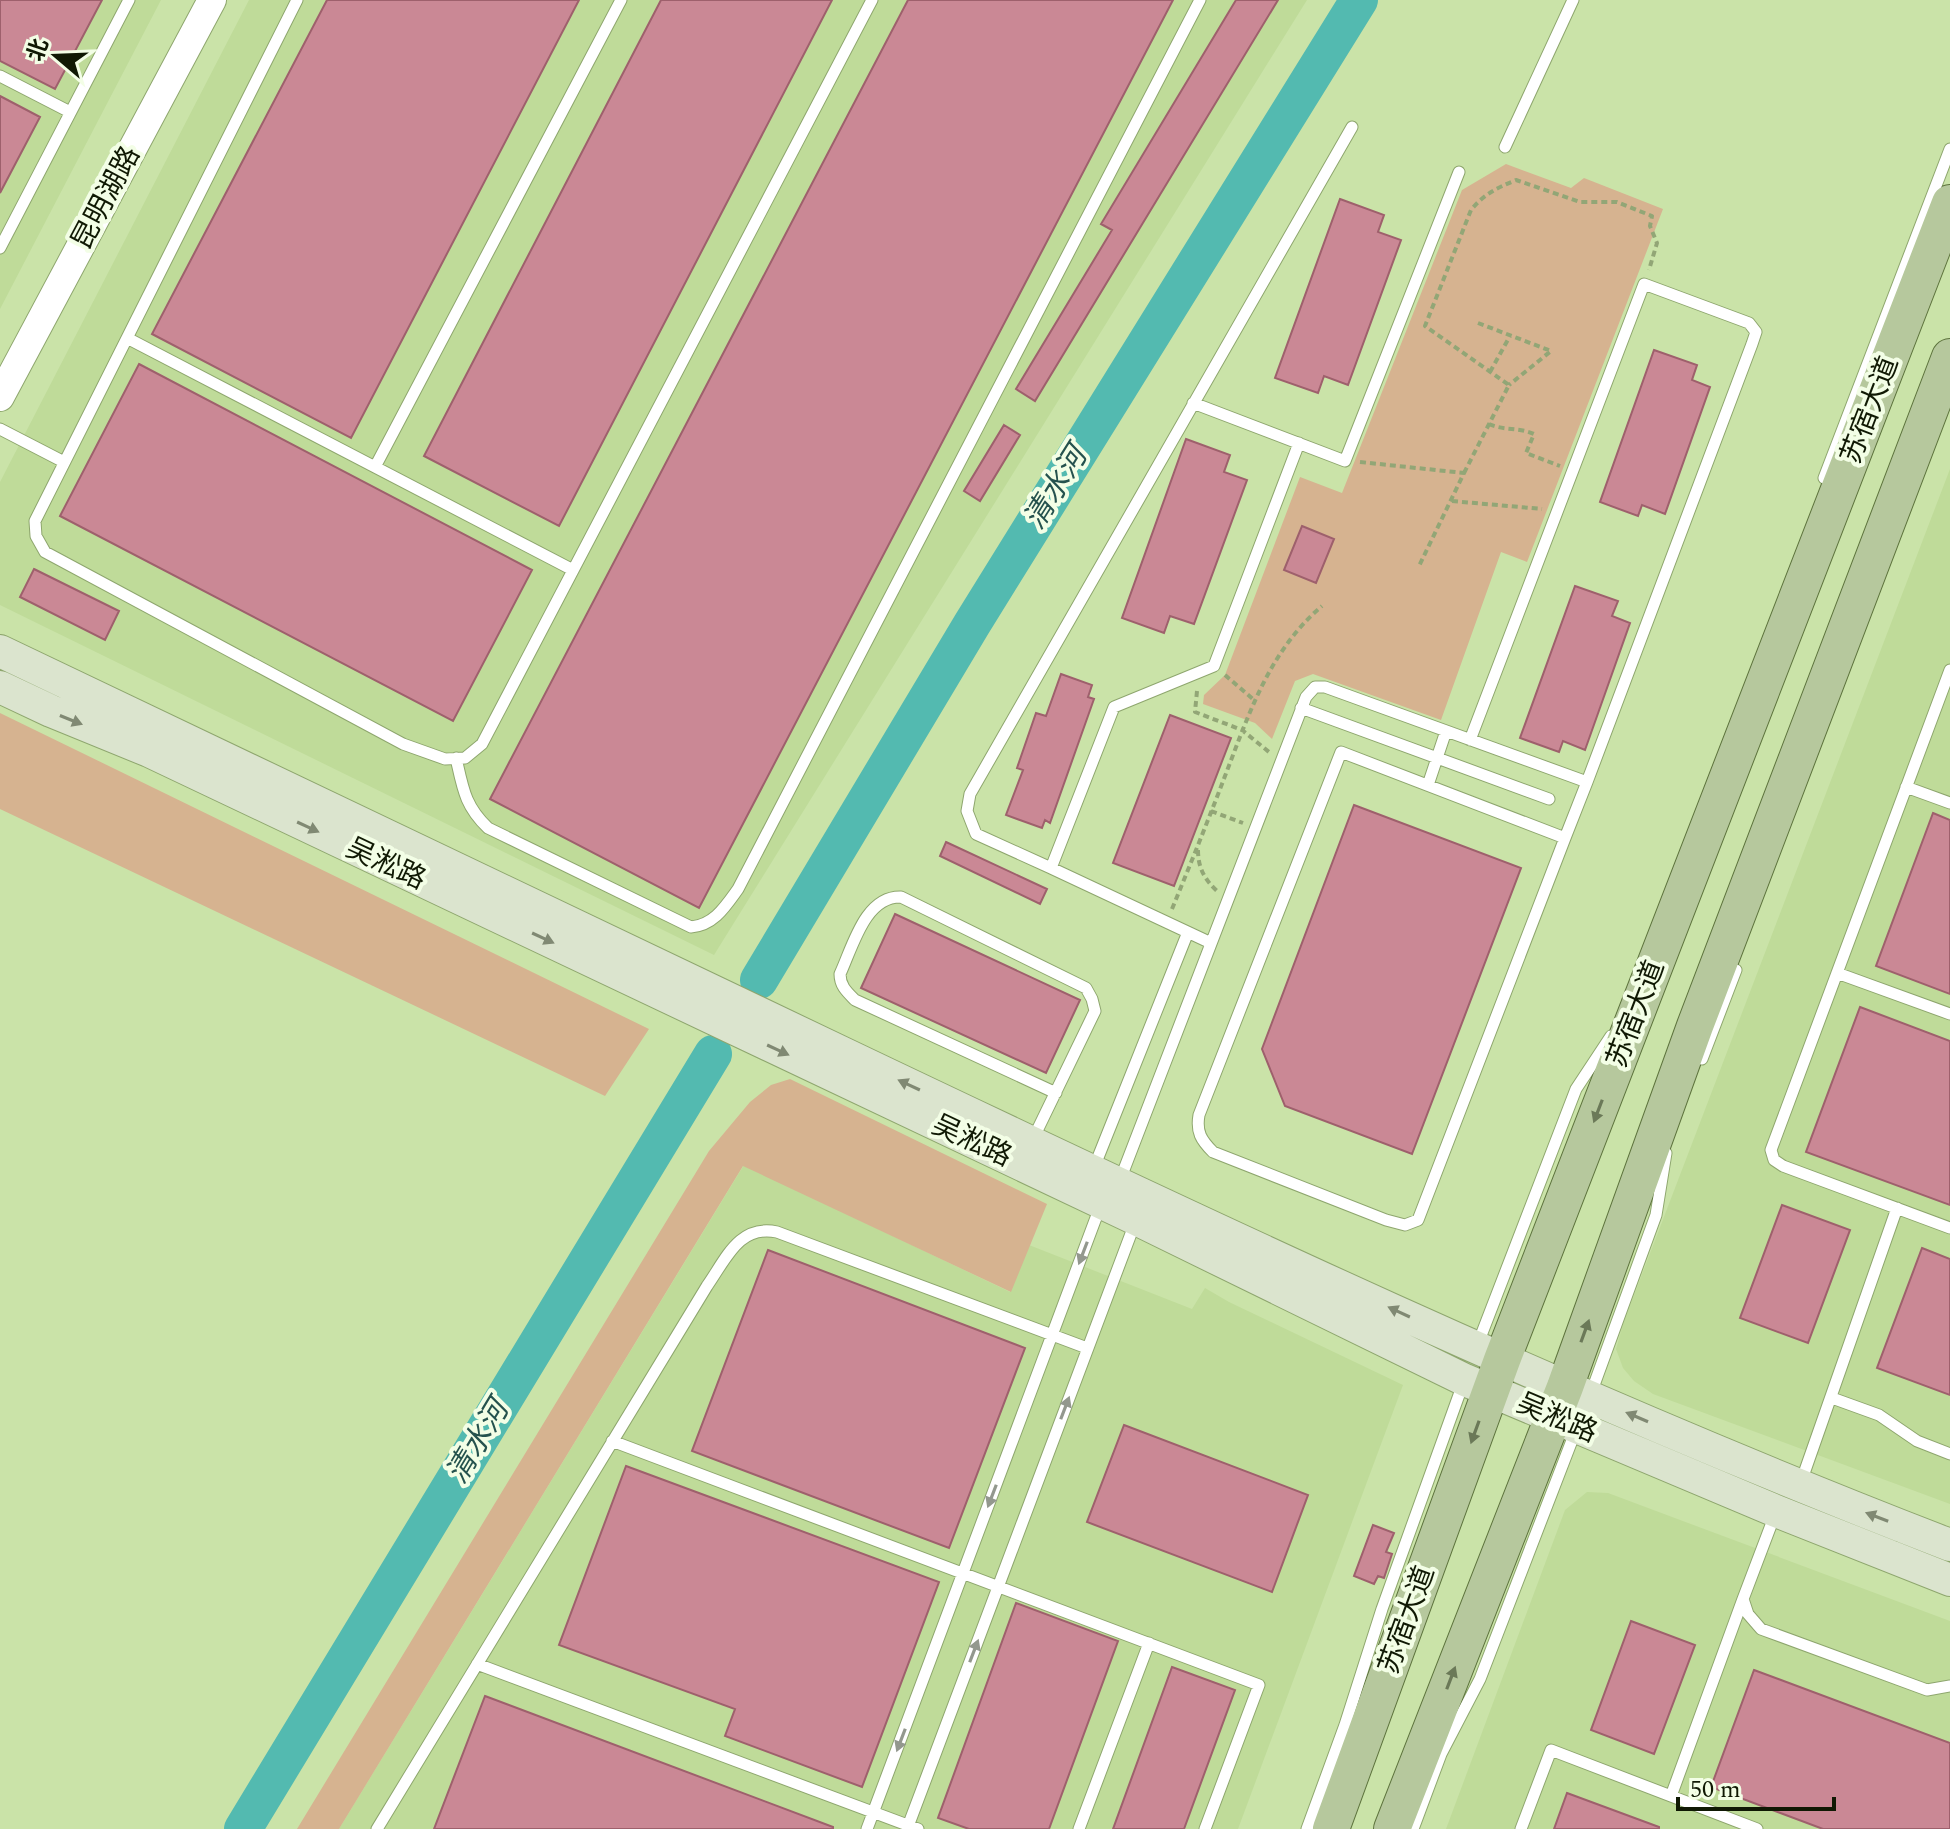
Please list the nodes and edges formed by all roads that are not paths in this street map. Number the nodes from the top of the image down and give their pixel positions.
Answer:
1 (129, 0) edge
2 (212, 0) edge
3 (297, 0) edge
4 (621, 0) edge
5 (872, 0) edge
6 (1200, 0) edge
7 (1573, 0) edge
8 (0, 76) edge
9 (70, 112) junction
10 (1352, 127) dead end
11 (1505, 147) dead end
12 (1950, 149) edge
13 (1459, 172) dead end
14 (1950, 203) edge
15 (0, 248) edge
16 (127, 338) junction
17 (1950, 357) edge
18 (0, 397) edge
19 (1193, 403) junction
20 (0, 429) edge
21 (1299, 443) junction
22 (64, 462) junction
23 (375, 467) junction
24 (1820, 490) dead end
25 (573, 570) junction
26 (0, 651) edge
27 (1950, 670) edge
28 (0, 687) edge
29 (1301, 708) junction
30 (1446, 731) junction
31 (1470, 740) junction
32 (456, 758) junction
33 (1437, 758) junction
34 (1587, 782) junction
35 (1428, 785) junction
36 (1906, 787) junction
37 (1549, 799) dead end
38 (1950, 803) edge
39 (1565, 838) junction
40 (1051, 868) junction
41 (1188, 932) junction
42 (1211, 943) junction
43 (1738, 964) dead end
44 (1837, 973) junction
45 (1950, 1014) edge
46 (1615, 1024) dead end
47 (1699, 1067) dead end
48 (1056, 1093) junction
49 (1671, 1141) dead end
50 (1031, 1143) junction
51 (1112, 1194) junction
52 (1897, 1208) junction
53 (1950, 1228) edge
54 (1052, 1335) junction
55 (1087, 1348) junction
56 (1479, 1368) junction
57 (1832, 1398) junction
58 (1571, 1407) junction
59 (612, 1441) junction
60 (1950, 1454) edge
61 (1793, 1484) junction
62 (1776, 1511) junction
63 (1950, 1545) edge
64 (963, 1573) junction
65 (1950, 1580) edge
66 (998, 1586) junction
67 (1743, 1599) junction
68 (1149, 1643) junction
69 (477, 1664) junction
70 (1950, 1686) edge
71 (1671, 1796) junction
72 (873, 1812) junction
73 (911, 1828) edge
74 (377, 1829) edge
75 (867, 1829) edge
76 (1079, 1829) edge
77 (1205, 1829) edge
78 (1307, 1829) edge
79 (1331, 1829) edge
80 (1392, 1829) edge
81 (1413, 1829) edge
82 (1521, 1829) edge
83 (1757, 1829) edge

1 - 9 lane
2 - 18 street, 昆明湖路
3 - 16 lane
4 - 23 lane
5 - 25 lane
6 - 32 lane
7 - 11 lane
8 - 9 lane
9 - 15 lane
10 - 19 lane
12 - 24 lane
13 - 21 lane
14 -> 56 main road, 苏宿大道
16 - 22 lane
16 - 23 lane
58 -> 17 main road, 苏宿大道
19 - 21 lane
19 - 40 lane
20 - 22 lane
21 - 40 lane
22 - 32 lane
23 - 25 lane
25 - 32 lane
50 -> 26 main road, 吴淞路
27 - 36 lane
28 -> 51 main road, 吴淞路
29 - 30 lane
29 - 33 lane
29 - 42 lane
30 - 31 lane
30 - 33 lane
31 - 34 lane
31 - 34 lane
33 - 35 lane
33 - 37 lane
34 - 39 lane
35 - 39 lane
35 - 39 lane
36 - 38 lane
36 - 44 lane
40 - 41 lane
41 - 42 lane
41 - 51 lane
42 - 51 lane
43 - 47 lane
44 - 45 lane
44 - 52 lane
46 - 56 lane
48 - 48 lane
48 - 50 lane
49 - 58 lane
50 - 51 main road, 吴淞路
51 -> 54 lane
51 - 55 lane
51 - 56 main road, 吴淞路
52 - 53 lane
52 - 57 lane
54 - 55 lane
54 - 59 lane
54 -> 64 lane
66 -> 55 lane
56 - 58 main road, 吴淞路
56 - 78 lane
56 -> 79 main road, 苏宿大道
57 - 60 lane
57 - 61 lane
61 -> 58 main road, 吴淞路
58 - 62 main road, 吴淞路
80 -> 58 main road, 苏宿大道
58 - 81 lane
59 - 64 lane
59 - 69 lane
61 - 62 lane
63 -> 61 main road, 吴淞路
62 - 65 main road, 吴淞路
62 - 67 lane
64 - 66 lane
64 -> 72 lane
66 - 68 lane
73 -> 66 lane
67 - 70 lane
67 - 71 lane
68 - 76 lane
68 - 77 lane
69 - 72 lane
69 - 74 lane
71 - 82 lane
71 - 83 lane
72 - 73 lane
72 - 75 lane

